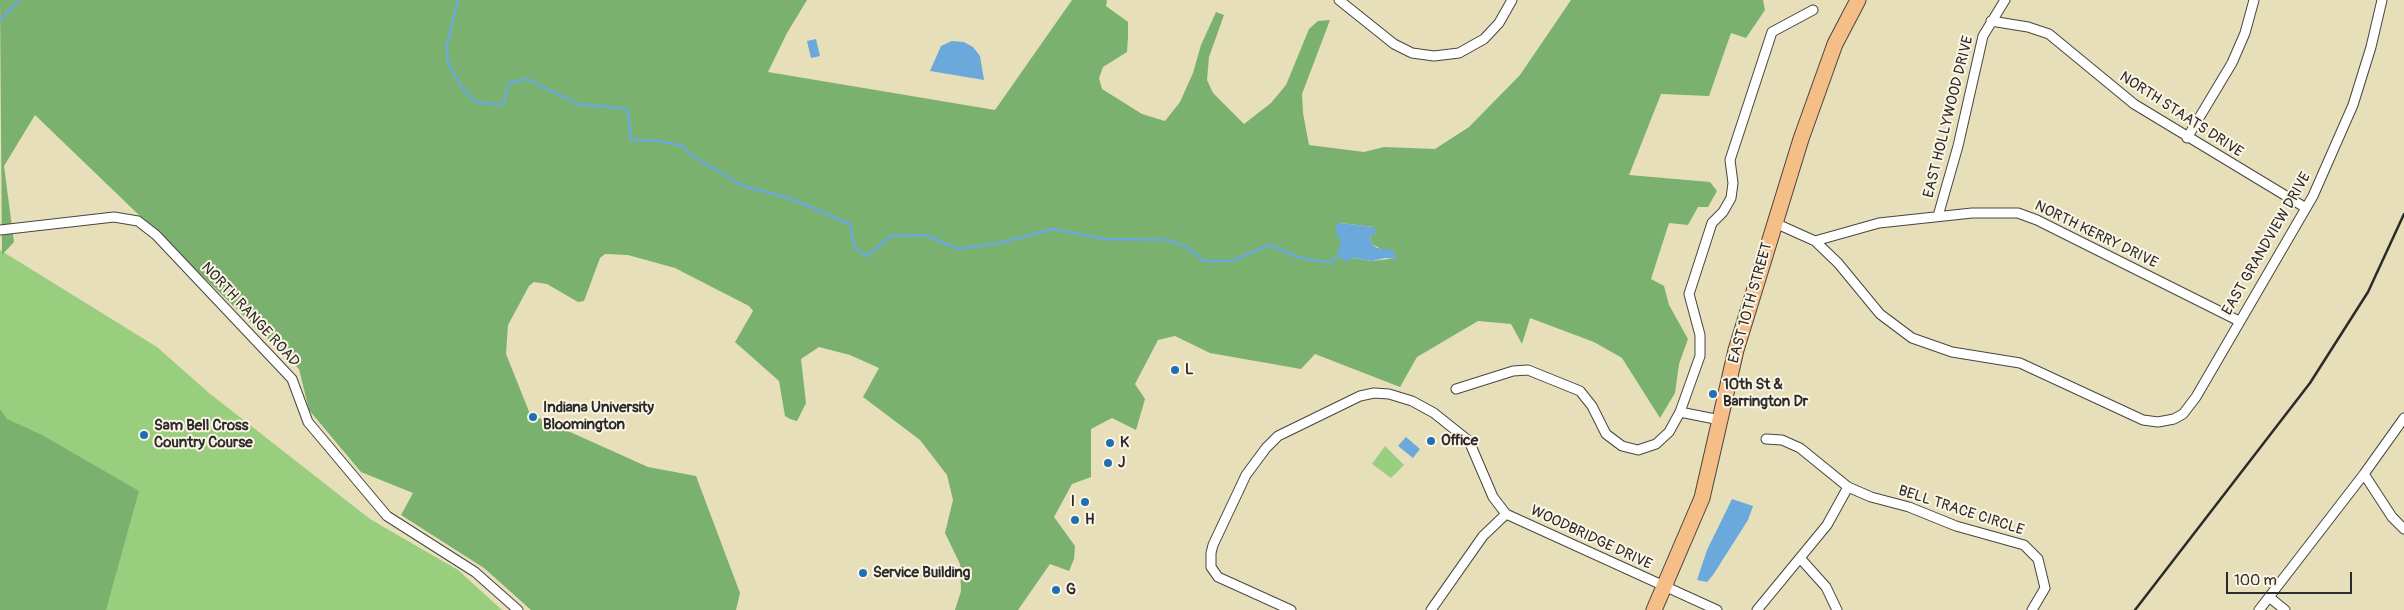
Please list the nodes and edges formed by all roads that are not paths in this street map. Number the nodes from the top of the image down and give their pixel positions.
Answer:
1 (1339, 0) edge
2 (1512, 0) edge
3 (1858, 0) edge
4 (2005, 0) edge
5 (2254, 0) edge
6 (2382, 0) edge
7 (1813, 10) dead end
8 (1991, 21) junction
9 (2187, 138) junction
10 (2306, 208) junction
11 (1938, 216) junction
12 (1775, 224) junction
13 (0, 230) edge
14 (1816, 241) junction
15 (2239, 321) junction
16 (1456, 389) dead end
17 (1680, 412) junction
18 (2404, 418) edge
19 (1720, 420) junction
20 (1766, 438) dead end
21 (2364, 474) junction
22 (1848, 487) junction
23 (1506, 514) junction
24 (2404, 529) edge
25 (1800, 558) junction
26 (1665, 587) junction
27 (2268, 597) junction
28 (518, 610) edge
29 (1290, 610) edge
30 (1431, 610) edge
31 (1654, 610) edge
32 (1717, 610) edge
33 (1757, 610) edge
34 (1837, 610) edge
35 (2032, 610) edge
36 (2258, 610) edge
37 (2285, 610) edge

1 - 2 street
3 - 12 main road, EAST 10TH STREET
4 - 8 street, EAST HOLLYWOOD DRIVE
5 - 9 street
6 - 10 street, EAST GRANDVIEW DRIVE
7 - 17 street
8 - 9 street, NORTH STAATS DRIVE
8 - 11 street, EAST HOLLYWOOD DRIVE
9 - 10 street, NORTH STAATS DRIVE
10 - 15 street, EAST GRANDVIEW DRIVE
11 - 14 street, NORTH KERRY DRIVE
11 - 15 street, NORTH KERRY DRIVE
12 - 14 street
12 - 19 main road, EAST 10TH STREET
13 - 28 street, NORTH RANGE ROAD
14 - 15 street, EAST GRANDVIEW DRIVE
16 - 17 street
17 - 19 street
18 - 21 street
19 - 26 main road, EAST 10TH STREET
20 - 22 street, BELL TRACE CIRCLE
21 - 24 street
21 - 27 street
22 - 25 street
22 - 35 street, BELL TRACE CIRCLE
23 - 26 street, WOODBRIDGE DRIVE
23 - 29 street, WOODBRIDGE DRIVE
23 - 30 street, WOODBRIDGE DRIVE
25 - 33 street
25 - 34 street
26 - 31 main road, EAST 10TH STREET
26 - 32 street, WOODBRIDGE DRIVE
27 - 36 street
27 - 37 street

